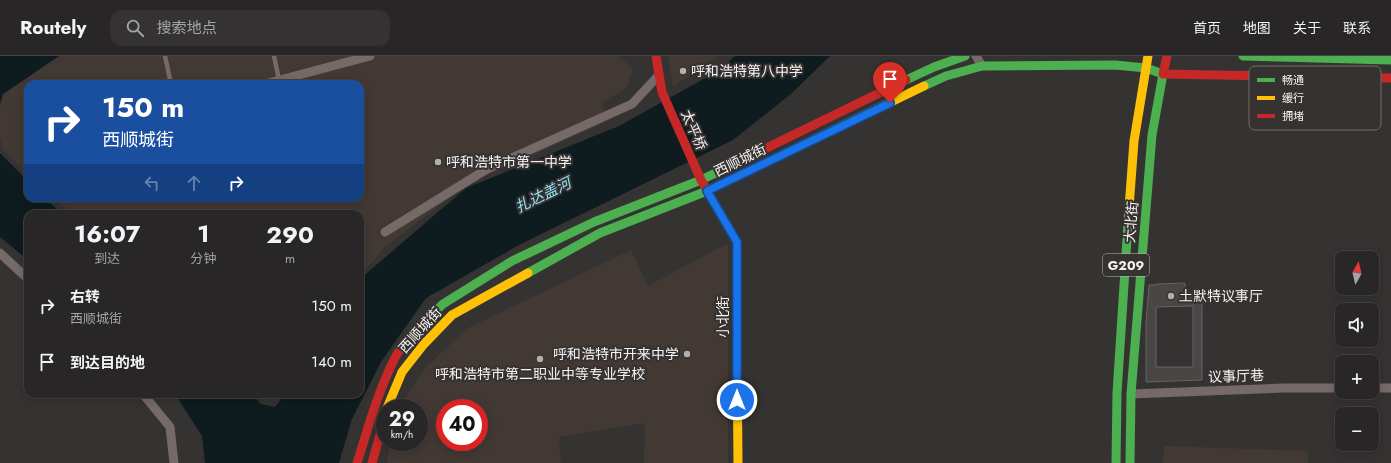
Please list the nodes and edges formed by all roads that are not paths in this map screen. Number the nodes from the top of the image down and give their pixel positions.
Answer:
1 (165, 56) edge
2 (274, 56) edge
3 (370, 56) edge
4 (656, 56) edge
5 (965, 56) edge
6 (976, 56) edge
7 (1148, 56) edge
8 (1167, 56) edge
9 (1243, 56) edge
10 (1391, 60) edge
11 (982, 66) junction
12 (1146, 68) junction
13 (1163, 74) junction
14 (659, 75) junction
15 (1249, 76) edge
16 (1381, 78) edge
17 (1391, 78) edge
18 (170, 80) edge
19 (279, 80) joint
20 (701, 180) junction
21 (707, 191) junction
22 (385, 232) dead end
23 (0, 253) edge
24 (24, 275) edge
25 (1335, 388) edge
26 (1379, 388) edge
27 (1391, 388) edge
28 (1131, 394) junction
29 (146, 398) edge
30 (392, 399) edge
31 (376, 449) edge
32 (174, 463) edge
33 (357, 463) edge
34 (372, 463) edge
35 (738, 463) edge
36 (1116, 463) edge
37 (1130, 463) edge

1 - 18 lane
2 - 19 lane
3 - 19 street
4 - 14 main road, 太平桥
5 - 20 main road, 西顺城街
6 - 11 street
7 - 12 main road, 大北街
8 - 13 main road, 大北街
9 - 10 main road
11 - 12 main road, 西顺城街
11 - 21 main road, 西顺城街
12 - 13 main road, 西顺城街
12 - 36 main road, 大北街 / G209
13 - 15 main road, 西顺城街
13 - 28 main road, 大北街 / G209
14 - 20 main road, 太平桥
14 - 22 street
16 - 17 main road, 西顺城街
20 - 21 main road, 小北街
20 - 33 main road, 西顺城街
21 - 30 main road, 西顺城街
21 - 35 main road, 小北街
23 - 24 street
25 - 28 street, 议事厅巷
26 - 27 street
28 - 37 main road, 大北街 / G209
29 - 32 street
31 - 34 main road

